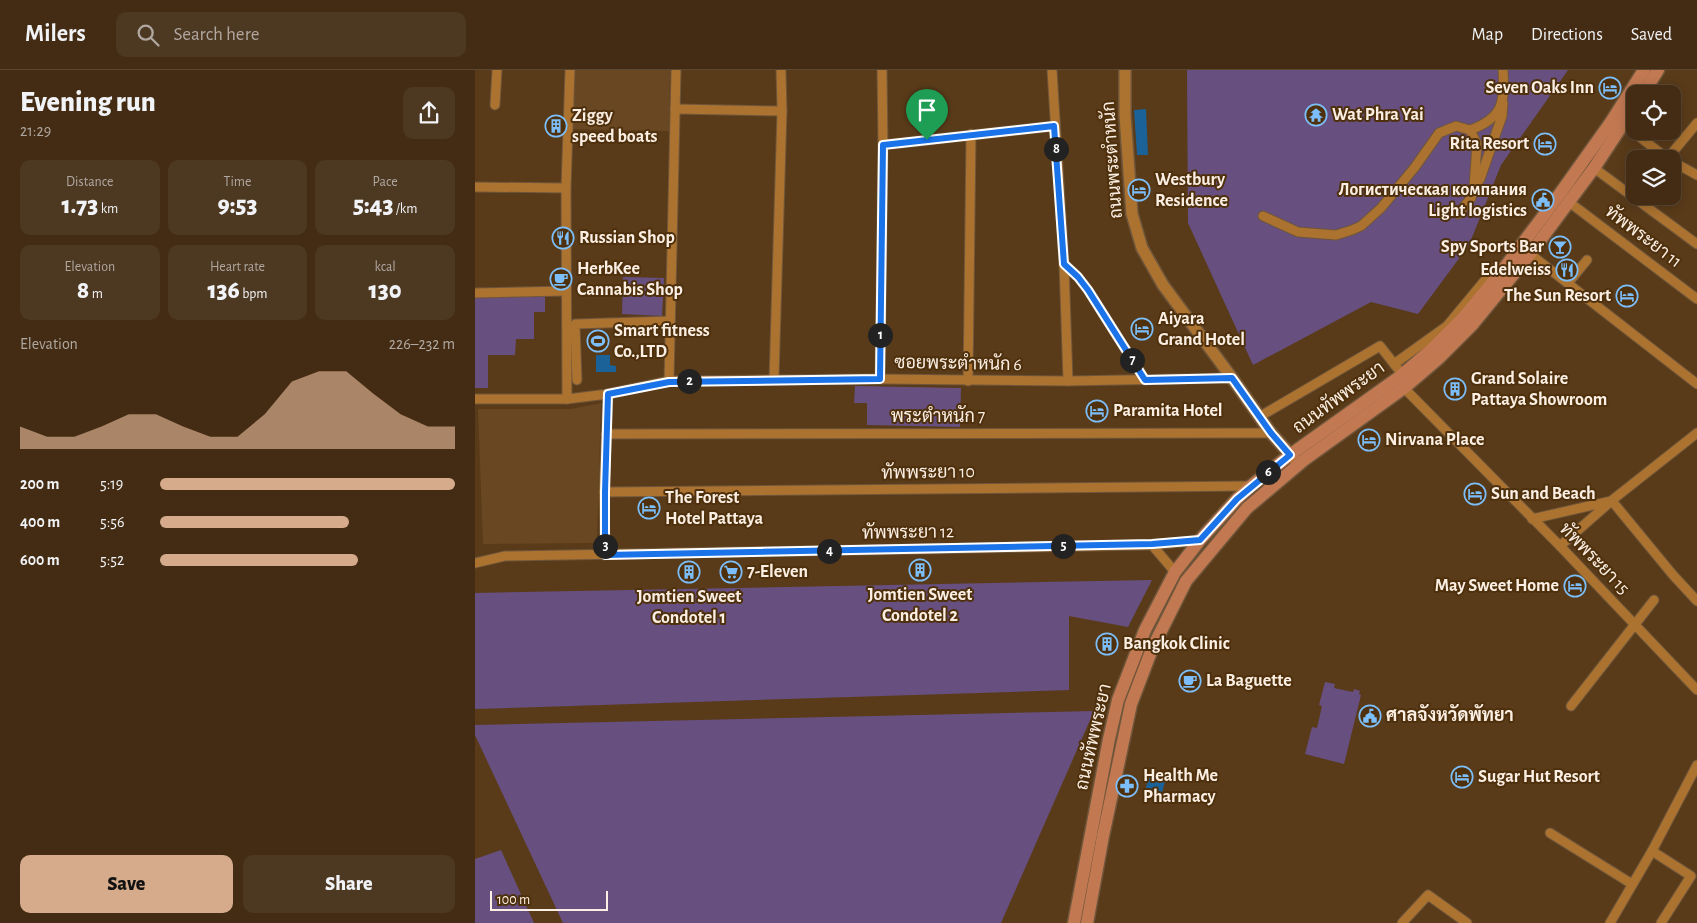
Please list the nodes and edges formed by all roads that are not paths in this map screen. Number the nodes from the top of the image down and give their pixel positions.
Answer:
1 (497, 70) edge
2 (570, 70) edge
3 (676, 70) edge
4 (781, 70) edge
5 (882, 70) edge
6 (1052, 70) edge
7 (1125, 70) edge
8 (1503, 70) edge
9 (1644, 70) edge
10 (1658, 70) edge
11 (1649, 85) edge
12 (1503, 103) junction
13 (495, 105) dead end
14 (675, 109) junction
15 (782, 111) junction
16 (1626, 120) edge
17 (1697, 122) edge
18 (1623, 124) junction
19 (1054, 126) junction
20 (1470, 130) junction
21 (971, 134) junction
22 (883, 145) junction
23 (1656, 150) edge
24 (1674, 150) edge
25 (1681, 166) edge
26 (1594, 168) junction
27 (1697, 175) edge
28 (475, 187) edge
29 (1474, 187) junction
30 (566, 188) junction
31 (1569, 202) junction
32 (1458, 214) dead end
33 (1263, 216) dead end
34 (1697, 244) edge
35 (1530, 254) junction
36 (1587, 260) dead end
37 (1064, 264) junction
38 (1568, 283) junction
39 (566, 291) junction
40 (475, 293) edge
41 (1697, 299) edge
42 (670, 321) junction
43 (1398, 369) junction
44 (1232, 378) junction
45 (774, 379) junction
46 (880, 379) junction
47 (577, 380) dead end
48 (1145, 380) junction
49 (968, 381) junction
50 (1068, 381) junction
51 (669, 382) junction
52 (1697, 384) edge
53 (1404, 388) junction
54 (608, 394) junction
55 (567, 398) junction
56 (475, 399) edge
57 (1259, 417) junction
58 (1271, 433) junction
59 (1697, 433) edge
60 (606, 434) junction
61 (1294, 460) junction
62 (1251, 486) junction
63 (605, 492) junction
64 (1237, 499) junction
65 (1612, 501) junction
66 (1247, 508) junction
67 (1532, 519) junction
68 (1200, 540) junction
69 (1152, 544) junction
70 (1560, 546) junction
71 (605, 555) junction
72 (475, 563) edge
73 (1175, 572) junction
74 (1654, 600) dead end
75 (1697, 601) edge
76 (1634, 624) junction
77 (1145, 630) junction
78 (1159, 636) junction
79 (1139, 644) junction
80 (1152, 649) junction
81 (1697, 690) edge
82 (1571, 706) dead end
83 (1697, 765) edge
84 (1550, 833) dead end
85 (1096, 836) junction
86 (1652, 851) junction
87 (1632, 884) junction
88 (1074, 923) edge
89 (1087, 923) edge
90 (1402, 923) edge
91 (1467, 923) edge
92 (1610, 923) edge
93 (1661, 923) edge

1 - 13 street
2 - 30 street
3 - 14 street
4 - 15 street
5 - 22 street
6 - 19 street
7 - 44 street, ถนนพระตำหนัก
8 - 12 street
9 - 43 main road, ถนนทัพพระยา
10 - 11 main road
12 - 20 street
12 - 29 street
14 - 15 street
14 - 42 street
15 - 45 street
16 - 18 main road, ถนนทัพพระยา
17 - 24 street
18 - 23 street
18 - 26 main road, ถนนทัพพระยา
19 - 21 street
19 - 37 street
20 - 29 street
20 - 33 street
21 - 22 street
21 - 49 street
22 - 46 street
25 - 27 street
26 - 31 main road, ถนนทัพพระยา
26 - 34 street
28 - 30 street
29 - 32 street
30 - 39 street
31 - 35 main road, ถนนทัพพระยา
31 - 41 street, ทัพพระยา 11
35 - 38 street
35 - 53 main road, ถนนทัพพระยา
36 - 38 street
37 - 48 street
37 - 50 street
38 - 52 street
39 - 40 street
39 - 55 street
42 - 47 street
42 - 51 street
43 - 57 street
43 - 61 main road, ถนนทัพพระยา
44 - 48 street, ซอยพระตำหนัก 6
44 - 57 street, ถนนพระตำหนัก
45 - 46 street, ซอยพระตำหนัก 6
45 - 51 street, ซอยพระตำหนัก 6
46 - 49 street, ซอยพระตำหนัก 6
48 - 50 street, ซอยพระตำหนัก 6
49 - 50 street, ซอยพระตำหนัก 6
51 - 54 street, ซอยพระตำหนัก 6
53 - 61 main road, ถนนทัพพระยา
53 - 67 street, ทัพพระยา 15
54 - 55 street, ซอยพระตำหนัก 6
54 - 60 street
55 - 56 street, ซอยพระตำหนัก 6
57 - 58 street, ถนนพระตำหนัก
58 - 60 street, พระตำหนัก 7
58 - 61 street, ถนนพระตำหนัก
59 - 65 street
60 - 63 street
61 - 62 main road, ถนนทัพพระยา
61 - 66 main road, ถนนทัพพระยา
62 - 63 street, ทัพพระยา 10
62 - 64 main road, ถนนทัพพระยา
63 - 71 street
64 - 66 street
64 - 68 main road, ถนนทัพพระยา
65 - 67 street
65 - 70 street
65 - 75 street
66 - 78 main road, ถนนทัพพระยา
67 - 70 street, ทัพพระยา 15
68 - 69 street, ทัพพระยา 12
68 - 73 main road, ถนนทัพพระยา
69 - 71 street, ทัพพระยา 12
69 - 73 street
70 - 76 street, ทัพพระยา 15
71 - 72 street, ทัพพระยา 12
73 - 77 main road, ถนนทัพพระยา
74 - 76 street
76 - 81 street, ทัพพระยา 15
76 - 82 street
77 - 78 street
77 - 79 main road, ถนนทัพพระยา
78 - 80 main road, ถนนทัพพระยา
79 - 80 street
79 - 85 main road, ถนนทัพพระยา
80 - 85 main road, ถนนทัพพระยา
83 - 86 street
84 - 87 street
85 - 88 main road, ถนนทัพพระยา
85 - 89 main road, ถนนทัพพระยา
86 - 87 street
86 - 93 street
87 - 92 street
90 - 91 street

